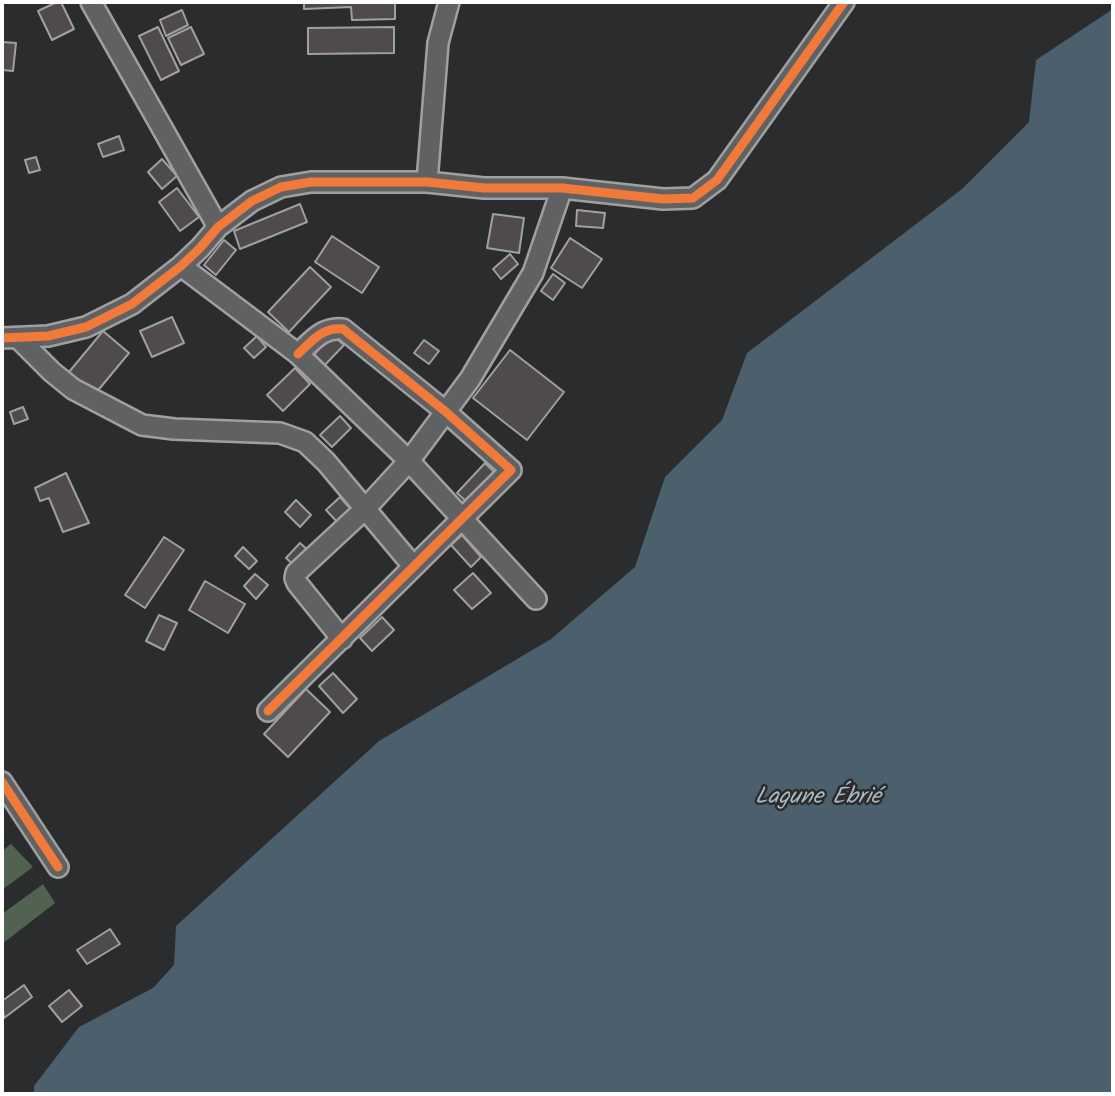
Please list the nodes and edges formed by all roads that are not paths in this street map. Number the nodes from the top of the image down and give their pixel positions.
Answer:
1 (90, 2) edge
2 (449, 2) edge
3 (844, 2) edge
4 (427, 182) junction
5 (562, 188) junction
6 (218, 227) junction
7 (181, 266) junction
8 (10, 338) edge
9 (298, 355) junction
10 (446, 412) junction
11 (409, 461) junction
12 (365, 509) junction
13 (464, 519) junction
14 (413, 566) junction
15 (536, 599) dead end
16 (342, 639) junction
17 (268, 711) dead end
18 (2, 782) edge
19 (58, 867) dead end

1 - 6 street
2 - 4 street
3 - 5 street
4 - 5 street
4 - 6 street
5 - 10 street
6 - 7 street
7 - 8 street
7 - 9 street
8 - 12 street
9 - 10 street
9 - 11 street
10 - 11 street
10 - 13 street
11 - 12 street
11 - 13 street
12 - 14 street
12 - 16 street
13 - 14 street
13 - 15 street
14 - 16 street
16 - 17 street
18 - 19 street

